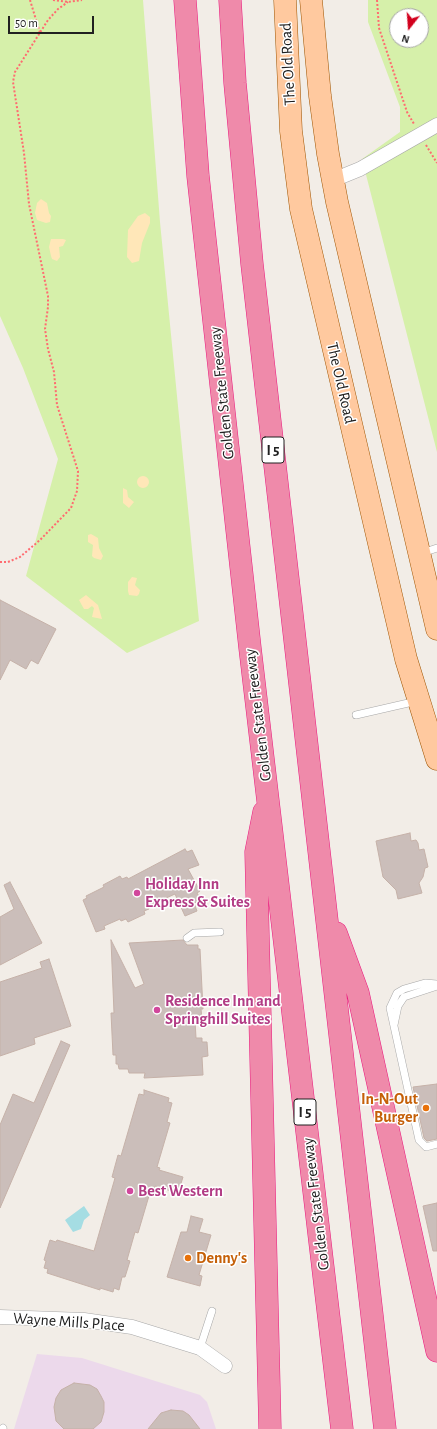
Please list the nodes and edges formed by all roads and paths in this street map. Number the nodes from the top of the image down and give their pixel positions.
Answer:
1 (30, 0) edge
2 (53, 0) edge
3 (82, 0) edge
4 (186, 0) edge
5 (230, 0) edge
6 (285, 0) edge
7 (311, 0) edge
8 (376, 0) edge
9 (68, 2) junction
10 (40, 33) junction
11 (437, 125) edge
12 (420, 134) junction
13 (437, 163) edge
14 (333, 180) junction
15 (428, 550) edge
16 (0, 562) edge
17 (437, 629) edge
18 (419, 701) junction
19 (356, 715) dead end
20 (437, 759) edge
21 (268, 796) junction
22 (324, 900) junction
23 (220, 932) dead end
24 (187, 938) dead end
25 (437, 985) edge
26 (437, 1144) edge
27 (212, 1311) dead end
28 (0, 1317) edge
29 (200, 1348) junction
30 (437, 1352) edge
31 (225, 1366) dead end
32 (270, 1429) edge
33 (342, 1429) edge
34 (385, 1429) edge

1 - 10 path
2 - 9 path
3 - 9 path
4 - 21 highway, Golden State Freeway / I 5
5 - 22 highway, I 5
6 - 18 main road, The Old Road
7 - 14 main road, The Old Road
8 - 12 path
9 - 10 path
10 - 16 path
11 - 12 street
12 - 13 path
12 - 14 street
14 - 15 main road, The Old Road
15 - 17 main road, The Old Road
18 - 19 lane
18 - 20 main road, The Old Road
21 - 32 highway, I 5
21 - 33 highway, Golden State Freeway / I 5
22 - 30 highway, I 5
22 - 34 highway, I 5
23 - 24 lane
25 - 26 lane
27 - 29 lane
28 - 29 street, Wayne Mills Place
29 - 31 street, Wayne Mills Place

